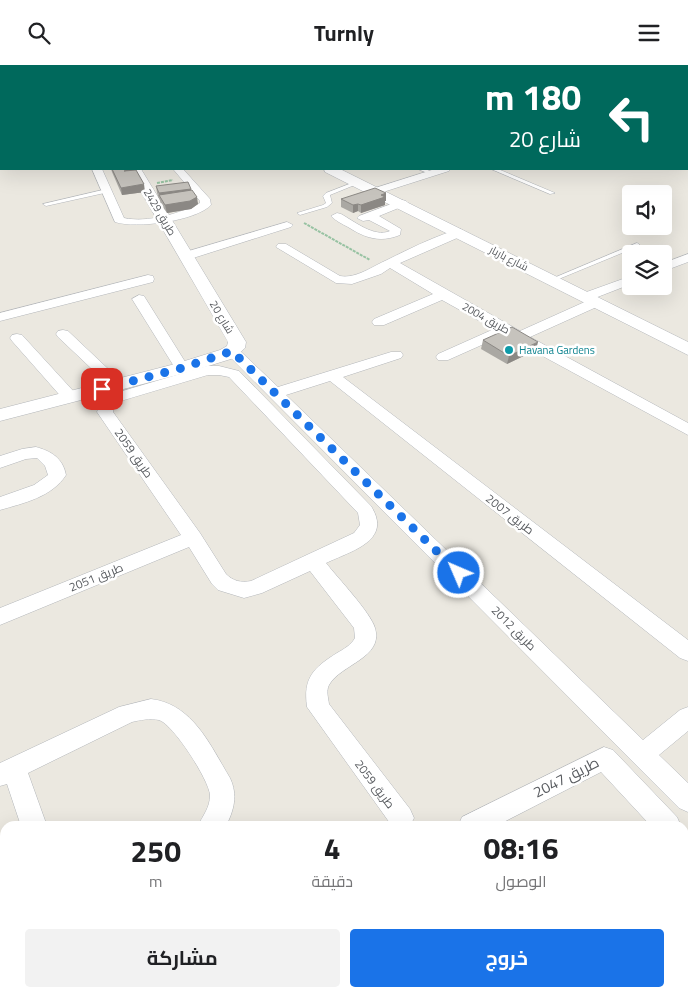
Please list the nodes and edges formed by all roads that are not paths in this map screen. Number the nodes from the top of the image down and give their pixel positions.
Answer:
1 (97, 170) edge
2 (135, 170) edge
3 (332, 170) edge
4 (424, 170) edge
5 (441, 170) edge
6 (496, 170) edge
7 (182, 172) edge
8 (432, 173) junction
9 (359, 182) junction
10 (106, 191) junction
11 (376, 191) junction
12 (552, 193) dead end
13 (402, 203) junction
14 (46, 204) dead end
15 (300, 213) dead end
16 (370, 215) junction
17 (337, 216) dead end
18 (164, 218) junction
19 (287, 225) road end
20 (350, 229) junction
21 (460, 233) junction
22 (282, 247) dead end
23 (316, 249) dead end
24 (622, 251) edge
25 (186, 256) junction
26 (298, 256) junction
27 (688, 258) edge
28 (672, 264) edge
29 (387, 265) junction
30 (148, 279) dead end
31 (552, 280) junction
32 (622, 284) edge
33 (443, 295) junction
34 (139, 299) dead end
35 (591, 300) junction
36 (0, 317) edge
37 (379, 322) dead end
38 (505, 329) junction
39 (63, 335) dead end
40 (519, 337) junction
41 (17, 338) dead end
42 (688, 349) edge
43 (232, 351) junction
44 (396, 355) dead end
45 (443, 357) dead end
46 (182, 368) junction
47 (332, 375) junction
48 (117, 385) junction
49 (276, 393) junction
50 (70, 397) junction
51 (0, 415) edge
52 (688, 430) edge
53 (0, 462) edge
54 (0, 504) edge
55 (193, 538) junction
56 (313, 561) junction
57 (0, 617) edge
58 (688, 652) edge
59 (688, 717) edge
60 (642, 755) junction
61 (7, 771) edge
62 (688, 800) edge
63 (401, 819) dead end
64 (32, 821) edge
65 (214, 821) edge
66 (481, 821) edge
67 (663, 821) edge

1 - 10 street
2 - 18 street, طريق 2429
3 - 9 street, شارع باربار
4 - 8 lane
5 - 8 street
6 - 12 lane
7 - 18 street
8 - 11 street
9 - 11 street, شارع باربار
9 - 15 lane
10 - 14 lane
10 - 18 street
11 - 13 street, شارع باربار
13 - 16 street
13 - 21 street, شارع باربار
16 - 20 street
16 - 20 street
17 - 20 street
18 - 25 street, طريق 2429
19 - 25 street
21 - 29 street
21 - 31 street, شارع باربار
22 - 26 street
23 - 26 street
24 - 31 lane
25 - 43 street, شارع 20
26 - 29 street
27 - 28 street
29 - 33 street, طريق 2004
30 - 36 street
31 - 35 street, شارع باربار
32 - 35 street
33 - 37 street
33 - 38 street, طريق 2004
34 - 46 street
35 - 40 street
35 - 42 street, شارع باربار
38 - 40 street, طريق 2004
38 - 45 street
39 - 48 street
40 - 52 street, طريق 2004
41 - 50 street
43 - 46 street, شارع 20
43 - 49 street, طريق 2012
44 - 47 street
46 - 48 street, شارع 20
47 - 49 street
47 - 58 street, طريق 2007
48 - 50 street, شارع 20
49 - 60 street, طريق 2012
50 - 51 street, شارع 20
53 - 54 street
55 - 56 street, طريق 2059
55 - 56 street, طريق 2059
55 - 57 street, طريق 2051
56 - 63 street, طريق 2059
59 - 60 street
60 - 62 street, طريق 2012
61 - 64 street
61 - 65 street
66 - 67 street, طريق 2047

